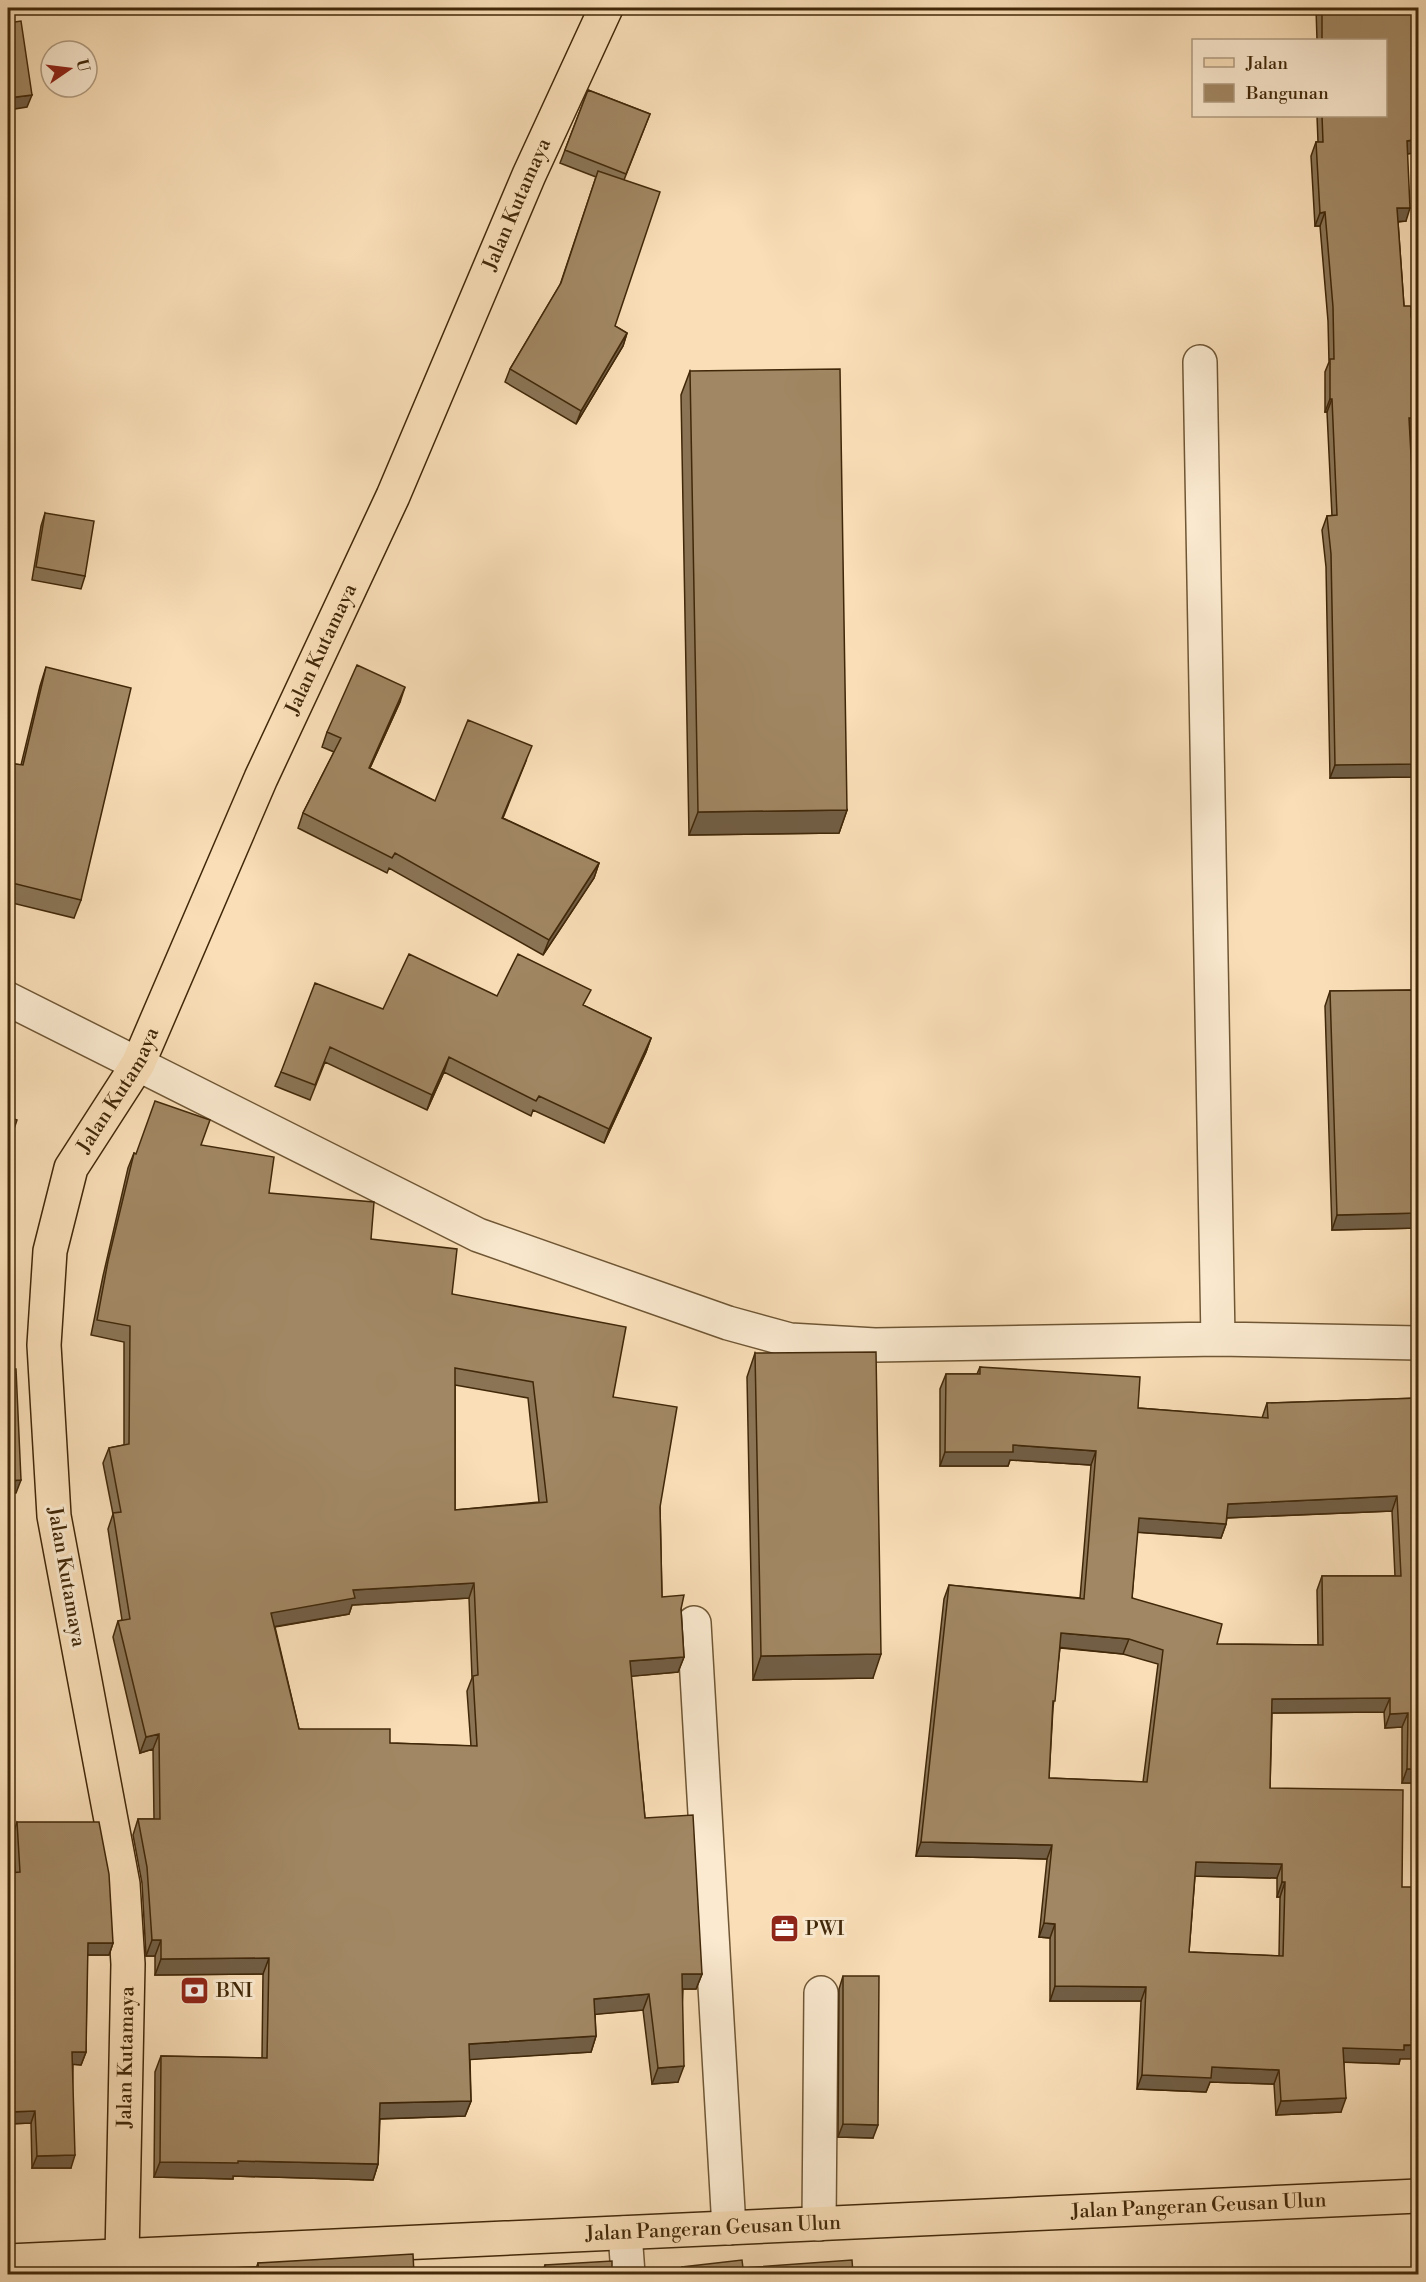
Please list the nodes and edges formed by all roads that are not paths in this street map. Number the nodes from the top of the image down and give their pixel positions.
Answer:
1 (606, 8) edge
2 (1200, 362) dead end
3 (8, 999) edge
4 (138, 1064) junction
5 (1218, 1339) junction
6 (1419, 1343) edge
7 (694, 1623) dead end
8 (821, 1992) dead end
9 (1419, 2196) edge
10 (819, 2224) junction
11 (729, 2228) junction
12 (625, 2233) junction
13 (8, 2261) edge
14 (122, 2266) edge
15 (628, 2274) edge

1 - 4 main road, Jalan Kutamaya
2 - 5 street
3 - 4 street
4 - 5 street
4 - 14 main road, Jalan Kutamaya
5 - 6 street
7 - 11 street
8 - 10 street
9 - 10 main road, Jalan Pangeran Geusan Ulun
10 - 11 main road, Jalan Pangeran Geusan Ulun
11 - 12 main road, Jalan Pangeran Geusan Ulun
12 - 14 main road, Jalan Pangeran Geusan Ulun
12 - 15 street
13 - 14 main road, Jalan Pangeran Geusan Ulun

